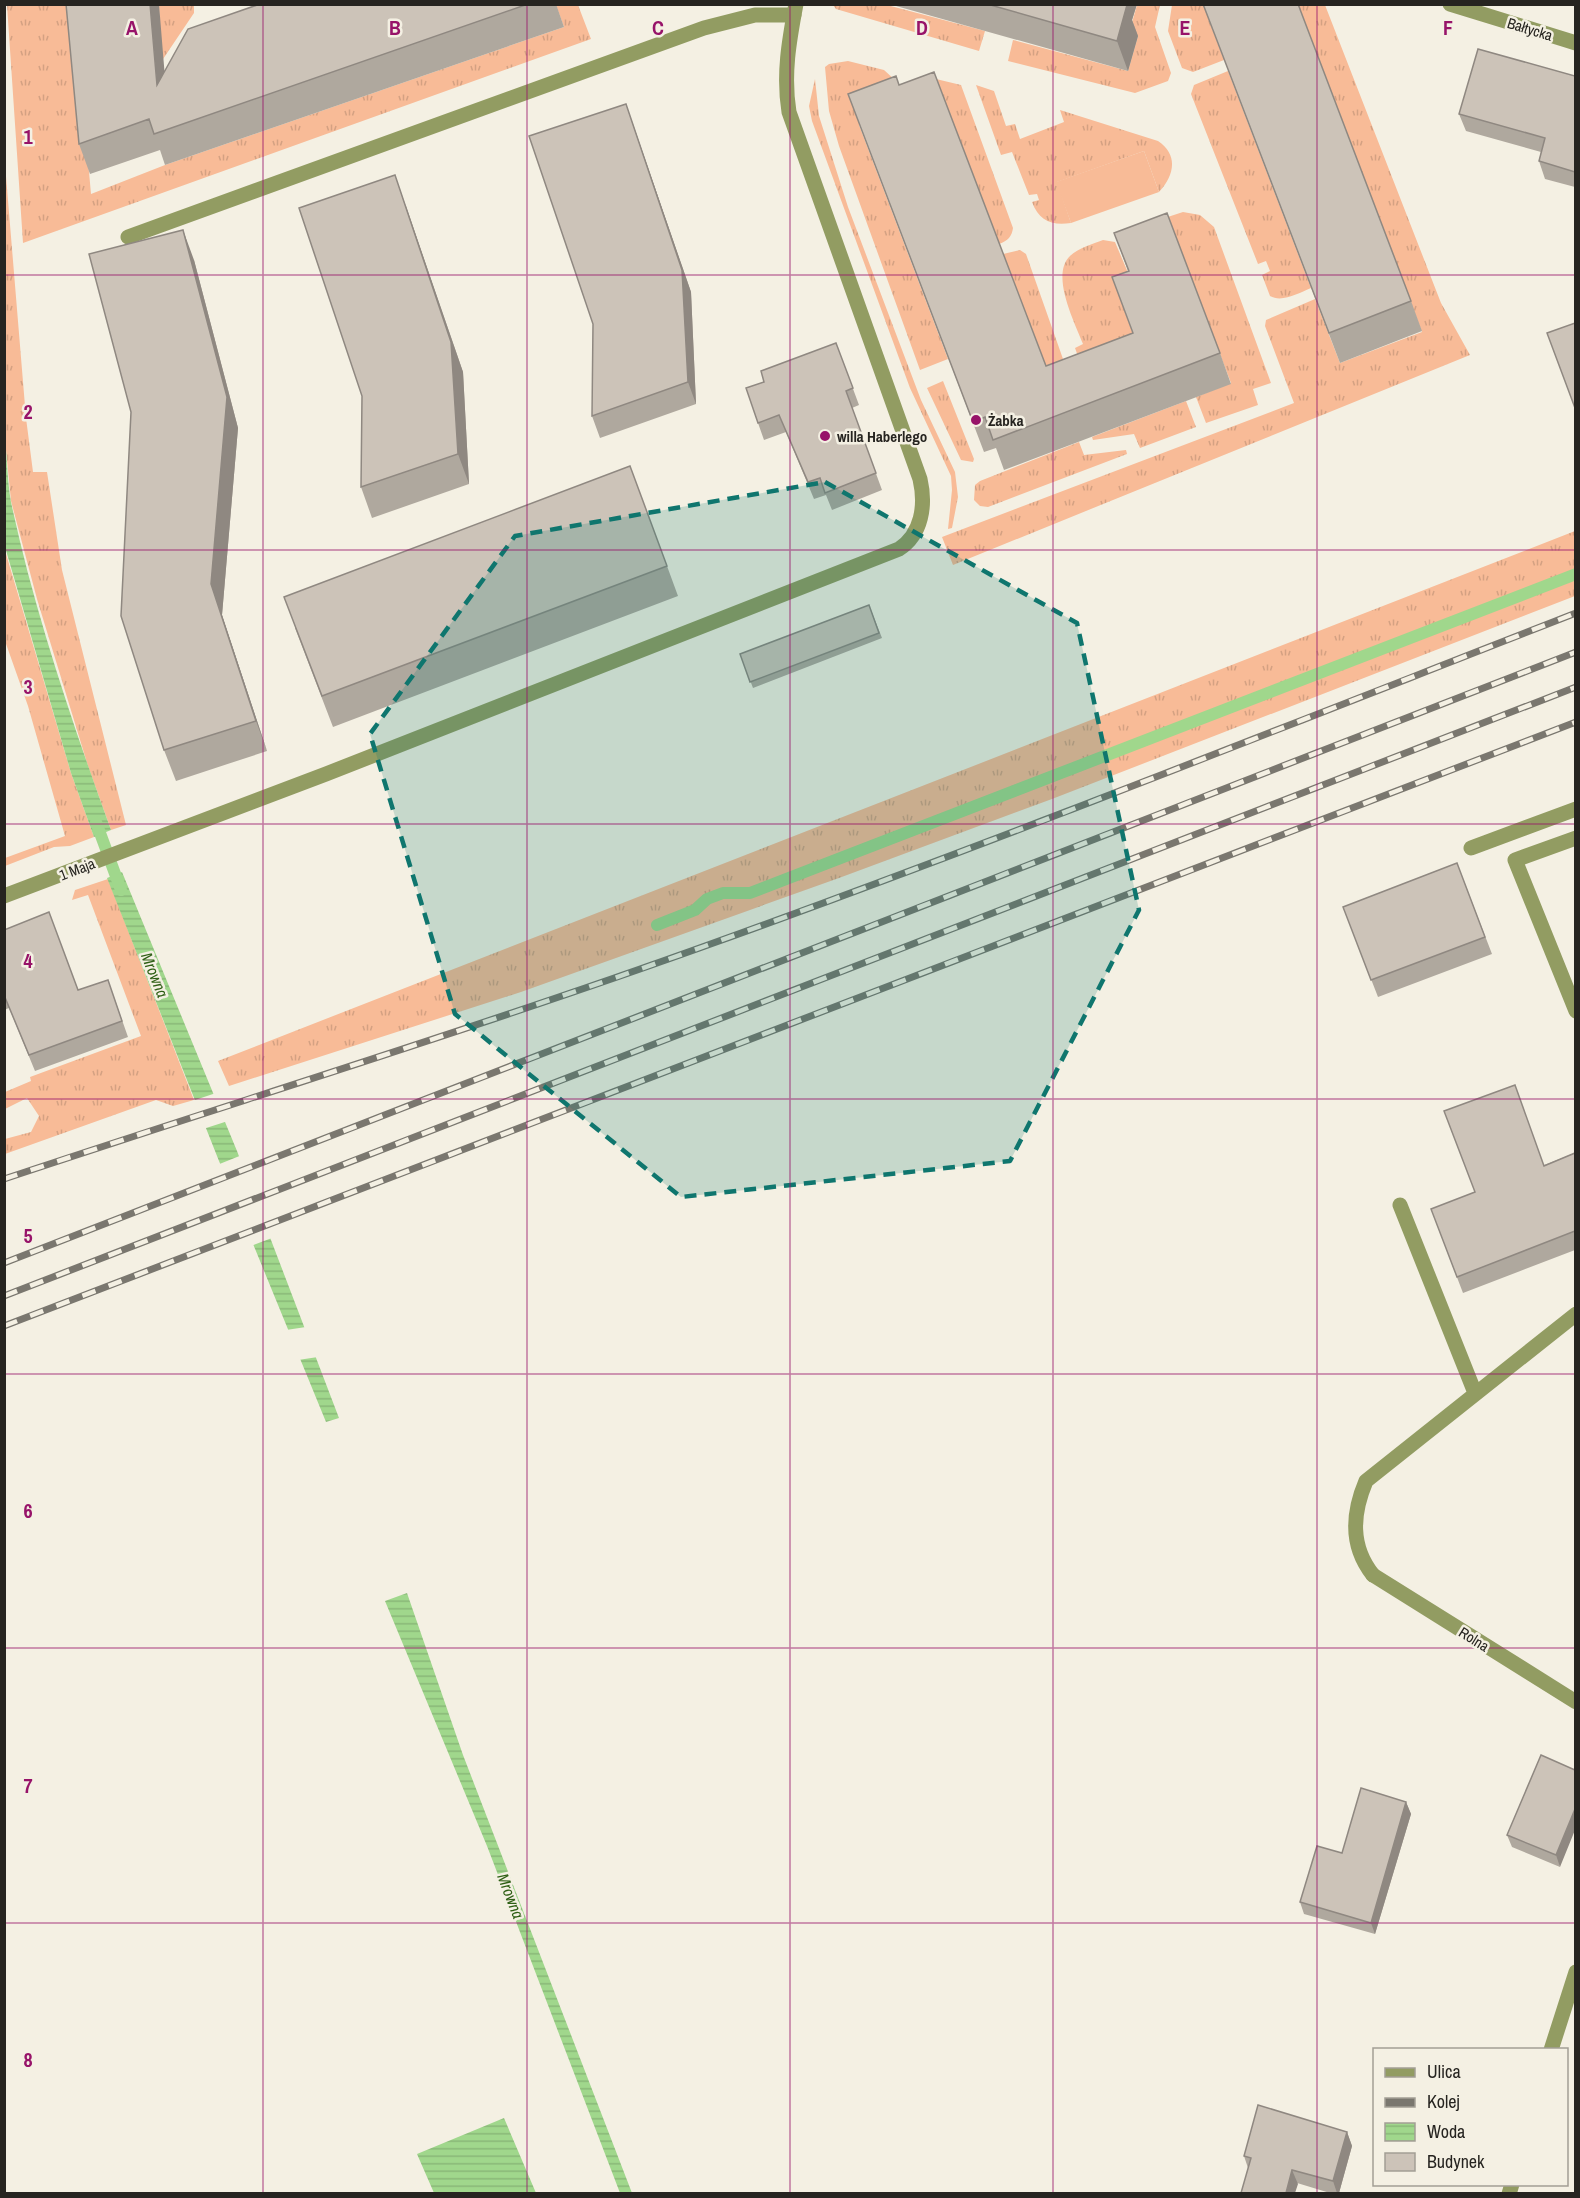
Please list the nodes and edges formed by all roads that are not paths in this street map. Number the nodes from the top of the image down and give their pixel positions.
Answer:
1 (1450, 4) edge
2 (795, 10) edge
3 (1575, 43) edge
4 (128, 237) dead end
5 (1575, 809) edge
6 (1575, 838) edge
7 (1471, 848) dead end
8 (4, 896) edge
9 (1575, 1011) edge
10 (1400, 1205) dead end
11 (1575, 1314) edge
12 (1475, 1393) junction
13 (1575, 1702) edge
14 (1575, 1971) edge
15 (1551, 2048) edge

1 - 3 street, Bałtycka
2 - 4 street
2 - 8 street, 1 Maja
5 - 7 street
6 - 9 street
10 - 12 street
11 - 12 street
12 - 13 street, Rolna
14 - 15 street

